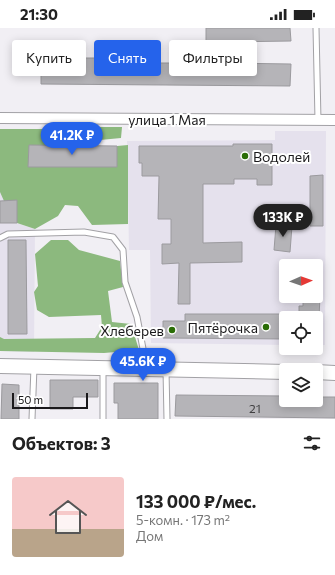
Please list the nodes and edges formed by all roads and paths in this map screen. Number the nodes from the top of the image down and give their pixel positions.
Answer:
1 (316, 28) edge
2 (0, 118) edge
3 (318, 120) junction
4 (335, 120) edge
5 (0, 238) edge
6 (0, 366) edge
7 (34, 366) junction
8 (103, 368) junction
9 (144, 369) junction
10 (166, 369) junction
11 (279, 372) edge
12 (323, 372) edge
13 (335, 373) edge
14 (32, 419) edge
15 (103, 419) edge
16 (167, 419) edge

1 - 3 lane
2 - 3 street, улица 1 Мая
3 - 4 street, улица 1 Мая
5 - 9 lane
6 - 7 main road
7 - 8 main road
7 - 14 lane
8 - 9 main road
8 - 15 lane
9 - 10 main road
10 - 11 main road
10 - 16 lane
12 - 13 main road

